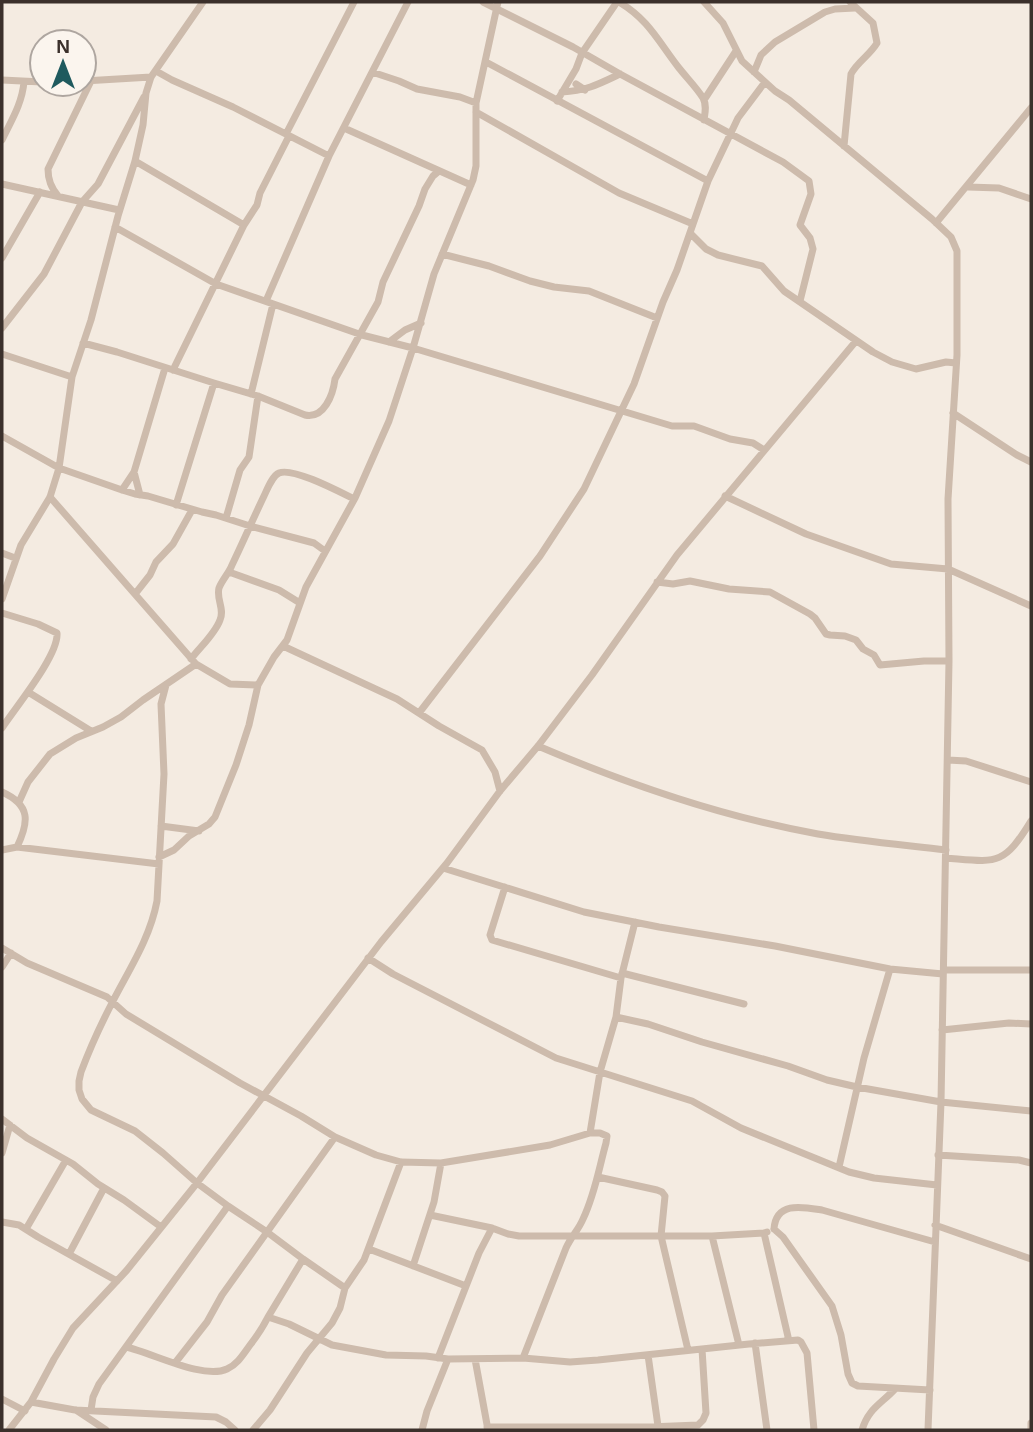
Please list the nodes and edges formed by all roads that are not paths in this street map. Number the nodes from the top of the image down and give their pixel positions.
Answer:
1 (203, 2) edge
2 (354, 2) edge
3 (408, 2) edge
4 (484, 2) edge
5 (618, 2) edge
6 (704, 2) edge
7 (498, 5) edge
8 (853, 5) edge
9 (736, 51) junction
10 (582, 53) junction
11 (485, 62) junction
12 (576, 69) junction
13 (372, 72) junction
14 (754, 72) junction
15 (153, 74) junction
16 (620, 74) junction
17 (2, 80) edge
18 (98, 80) edge
19 (24, 82) junction
20 (28, 82) edge
21 (765, 82) junction
22 (579, 88) junction
23 (562, 92) junction
24 (146, 93) junction
25 (80, 98) edge
26 (557, 100) junction
27 (704, 100) junction
28 (476, 103) junction
29 (1031, 108) edge
30 (476, 112) junction
31 (704, 120) junction
32 (344, 128) junction
33 (730, 134) junction
34 (287, 135) junction
35 (2, 140) edge
36 (844, 146) junction
37 (330, 156) junction
38 (135, 161) junction
39 (439, 171) junction
40 (708, 181) junction
41 (2, 184) edge
42 (471, 185) junction
43 (968, 187) junction
44 (40, 192) junction
45 (58, 196) junction
46 (1031, 199) edge
47 (82, 202) junction
48 (119, 211) junction
49 (936, 223) junction
50 (693, 224) junction
51 (244, 225) junction
52 (115, 227) junction
53 (690, 233) junction
54 (700, 244) junction
55 (685, 248) junction
56 (442, 254) junction
57 (2, 258) edge
58 (216, 284) junction
59 (800, 301) junction
60 (270, 303) junction
61 (657, 318) junction
62 (421, 323) junction
63 (2, 328) edge
64 (360, 334) junction
65 (856, 341) junction
66 (389, 342) junction
67 (83, 343) junction
68 (413, 348) junction
69 (2, 354) edge
70 (956, 363) junction
71 (169, 369) junction
72 (72, 377) junction
73 (214, 383) junction
74 (254, 395) junction
75 (622, 411) junction
76 (953, 413) junction
77 (2, 436) edge
78 (764, 450) junction
79 (1031, 462) edge
80 (59, 468) junction
81 (134, 472) junction
82 (122, 490) junction
83 (140, 495) junction
84 (50, 496) junction
85 (725, 496) junction
86 (354, 499) junction
87 (176, 505) junction
88 (192, 509) junction
89 (226, 518) junction
90 (250, 526) junction
91 (325, 551) junction
92 (2, 553) edge
93 (15, 558) junction
94 (948, 569) junction
95 (229, 572) junction
96 (657, 582) junction
97 (135, 594) junction
98 (2, 599) edge
99 (300, 603) junction
100 (1031, 606) edge
101 (2, 613) edge
102 (283, 646) junction
103 (193, 661) junction
104 (949, 662) junction
105 (166, 685) junction
106 (258, 685) junction
107 (28, 692) junction
108 (419, 713) junction
109 (2, 728) edge
110 (91, 732) junction
111 (538, 746) junction
112 (948, 760) junction
113 (1031, 782) edge
114 (500, 791) junction
115 (2, 792) edge
116 (19, 802) junction
117 (1031, 821) edge
118 (161, 827) junction
119 (200, 831) junction
120 (17, 848) junction
121 (2, 850) edge
122 (946, 854) junction
123 (159, 861) junction
124 (443, 868) junction
125 (505, 887) junction
126 (635, 922) junction
127 (2, 948) edge
128 (11, 953) junction
129 (368, 958) junction
130 (2, 967) edge
131 (890, 969) junction
132 (1031, 970) edge
133 (943, 972) junction
134 (622, 975) junction
135 (113, 1001) junction
136 (744, 1004) dead end
137 (616, 1017) junction
138 (1031, 1024) edge
139 (942, 1030) junction
140 (600, 1072) junction
141 (857, 1087) junction
142 (263, 1096) junction
143 (941, 1102) junction
144 (1031, 1111) edge
145 (2, 1119) edge
146 (10, 1125) junction
147 (590, 1133) junction
148 (335, 1137) junction
149 (2, 1153) edge
150 (939, 1155) junction
151 (66, 1160) junction
152 (401, 1162) junction
153 (440, 1163) junction
154 (1031, 1163) edge
155 (839, 1167) junction
156 (598, 1177) junction
157 (197, 1182) junction
158 (937, 1185) junction
159 (104, 1188) junction
160 (228, 1206) junction
161 (430, 1215) junction
162 (2, 1222) edge
163 (935, 1225) junction
164 (161, 1227) junction
165 (492, 1228) junction
166 (26, 1229) junction
167 (775, 1229) junction
168 (267, 1232) junction
169 (764, 1233) junction
170 (571, 1236) junction
171 (661, 1236) junction
172 (712, 1236) junction
173 (935, 1242) junction
174 (369, 1249) junction
175 (69, 1254) junction
176 (303, 1259) junction
177 (1031, 1259) edge
178 (413, 1266) junction
179 (117, 1281) junction
180 (466, 1286) junction
181 (345, 1288) junction
182 (268, 1317) junction
183 (318, 1338) junction
184 (789, 1340) junction
185 (755, 1343) junction
186 (739, 1345) junction
187 (126, 1347) junction
188 (702, 1349) junction
189 (688, 1350) junction
190 (648, 1355) junction
191 (438, 1358) junction
192 (523, 1358) junction
193 (448, 1359) junction
194 (475, 1359) junction
195 (175, 1363) junction
196 (895, 1389) junction
197 (930, 1390) junction
198 (2, 1399) edge
199 (31, 1402) junction
200 (75, 1410) junction
201 (92, 1410) junction
202 (25, 1411) junction
203 (1031, 1423) edge
204 (658, 1426) junction
205 (487, 1429) edge
206 (649, 1429) edge
207 (9, 1430) edge
208 (106, 1430) edge
209 (235, 1430) edge
210 (253, 1430) edge
211 (422, 1430) edge
212 (767, 1430) edge
213 (814, 1430) edge
214 (862, 1430) edge
215 (928, 1430) edge
216 (1031, 1430) edge

1 - 15 street
2 - 34 street
3 - 13 street
4 - 7 street
5 - 10 street
5 - 27 street
6 - 9 street
7 - 10 street
7 - 11 street
8 - 14 street
8 - 36 street
9 - 14 street
9 - 27 street
10 - 12 street
10 - 16 street
11 - 26 street
11 - 28 street
12 - 22 street
12 - 23 street
13 - 28 street
13 - 32 street
14 - 21 street
15 - 18 street
15 - 24 street
15 - 34 street
16 - 22 street
16 - 31 street
17 - 19 street
19 - 20 street
19 - 35 street
21 - 33 street
21 - 36 street
22 - 23 street
23 - 26 street
24 - 38 street
24 - 47 street
25 - 45 street
26 - 40 street
27 - 31 street
28 - 30 street
29 - 43 street
30 - 42 street
30 - 50 street
31 - 33 street
32 - 37 street
32 - 39 street
33 - 40 street
33 - 59 street
34 - 37 street
34 - 51 street
36 - 49 street
37 - 60 street
38 - 48 street
38 - 51 street
39 - 42 street
39 - 64 street
40 - 50 street
41 - 44 street
42 - 56 street
43 - 46 street
43 - 49 street
44 - 45 street
44 - 57 street
45 - 47 street
47 - 48 street
47 - 63 street
48 - 52 street
49 - 70 street
50 - 53 street
51 - 58 street
52 - 58 street
52 - 67 street
53 - 54 street
53 - 55 street
54 - 55 street
54 - 59 street
55 - 61 street
56 - 61 street
56 - 62 street
58 - 60 street
58 - 71 street
59 - 65 street
60 - 64 street
60 - 74 street
61 - 75 street
62 - 66 street
62 - 68 street
64 - 66 street
64 - 74 street
65 - 70 street
65 - 78 street
66 - 68 street
67 - 71 street
67 - 72 street
68 - 75 street
68 - 86 street
69 - 72 street
70 - 76 street
71 - 73 street
71 - 81 street
72 - 80 street
73 - 74 street
73 - 87 street
74 - 89 street
75 - 78 street
75 - 108 street
76 - 79 street
76 - 94 street
77 - 80 street
78 - 85 street
80 - 82 street
80 - 84 street
81 - 82 street
81 - 83 street
82 - 83 street
83 - 87 street
84 - 93 street
84 - 97 street
85 - 94 street
85 - 96 street
86 - 90 street
86 - 91 street
87 - 88 street
88 - 89 street
88 - 97 street
89 - 90 street
90 - 91 street
90 - 95 street
91 - 99 street
92 - 93 street
93 - 98 street
94 - 100 street
94 - 104 street
95 - 99 street
95 - 103 street
96 - 104 street
96 - 111 street
97 - 103 street
99 - 102 street
101 - 107 street
102 - 106 street
102 - 108 street
103 - 105 street
103 - 106 street
104 - 112 street
105 - 110 street
105 - 118 street
106 - 119 street
107 - 109 street
107 - 110 street
108 - 114 street
110 - 116 street
111 - 114 street
111 - 122 street
112 - 113 street
112 - 122 street
114 - 124 street
115 - 116 street
116 - 120 street
117 - 122 street
118 - 119 street
118 - 123 street
119 - 123 street
120 - 121 street
120 - 123 street
122 - 133 street
123 - 135 street
124 - 125 street
124 - 129 street
125 - 126 street
125 - 134 street
126 - 131 street
126 - 134 street
127 - 128 street
128 - 130 street
128 - 135 street
129 - 140 street
129 - 142 street
131 - 133 street
131 - 141 street
132 - 133 street
133 - 139 street
134 - 136 street
134 - 137 street
135 - 142 street
135 - 157 street
137 - 140 street
137 - 141 street
138 - 139 street
139 - 143 street
140 - 147 street
140 - 155 street
141 - 143 street
141 - 155 street
142 - 148 street
142 - 157 street
143 - 144 street
143 - 150 street
145 - 146 street
146 - 149 street
146 - 151 street
147 - 153 street
147 - 156 street
148 - 152 street
148 - 168 street
150 - 154 street
150 - 158 street
151 - 159 street
151 - 166 street
152 - 153 street
152 - 174 street
153 - 161 street
155 - 158 street
156 - 170 street
156 - 171 street
157 - 160 street
157 - 164 street
158 - 163 street
159 - 164 street
159 - 175 street
160 - 168 street
160 - 187 street
161 - 165 street
161 - 178 street
162 - 166 street
163 - 173 street
163 - 177 street
164 - 179 street
165 - 170 street
165 - 180 street
166 - 175 street
167 - 169 street
167 - 173 street
167 - 196 street
168 - 176 street
168 - 195 street
169 - 172 street
169 - 184 street
170 - 171 street
170 - 192 street
171 - 172 street
171 - 189 street
172 - 186 street
173 - 197 street
174 - 178 street
174 - 181 street
175 - 179 street
176 - 181 street
176 - 182 street
178 - 180 street
179 - 199 street
180 - 191 street
181 - 183 street
182 - 183 street
182 - 195 street
183 - 191 street
183 - 210 street
184 - 185 street
184 - 213 street
185 - 186 street
185 - 212 street
186 - 188 street
187 - 195 street
187 - 201 street
188 - 189 street
188 - 204 street
189 - 190 street
190 - 192 street
190 - 204 street
191 - 193 street
192 - 194 street
193 - 194 street
193 - 211 street
194 - 205 street
196 - 197 street
196 - 214 street
197 - 215 street
198 - 202 street
199 - 200 street
199 - 202 street
200 - 201 street
200 - 208 street
201 - 209 street
202 - 207 street
203 - 216 street
204 - 206 street
205 - 206 street

